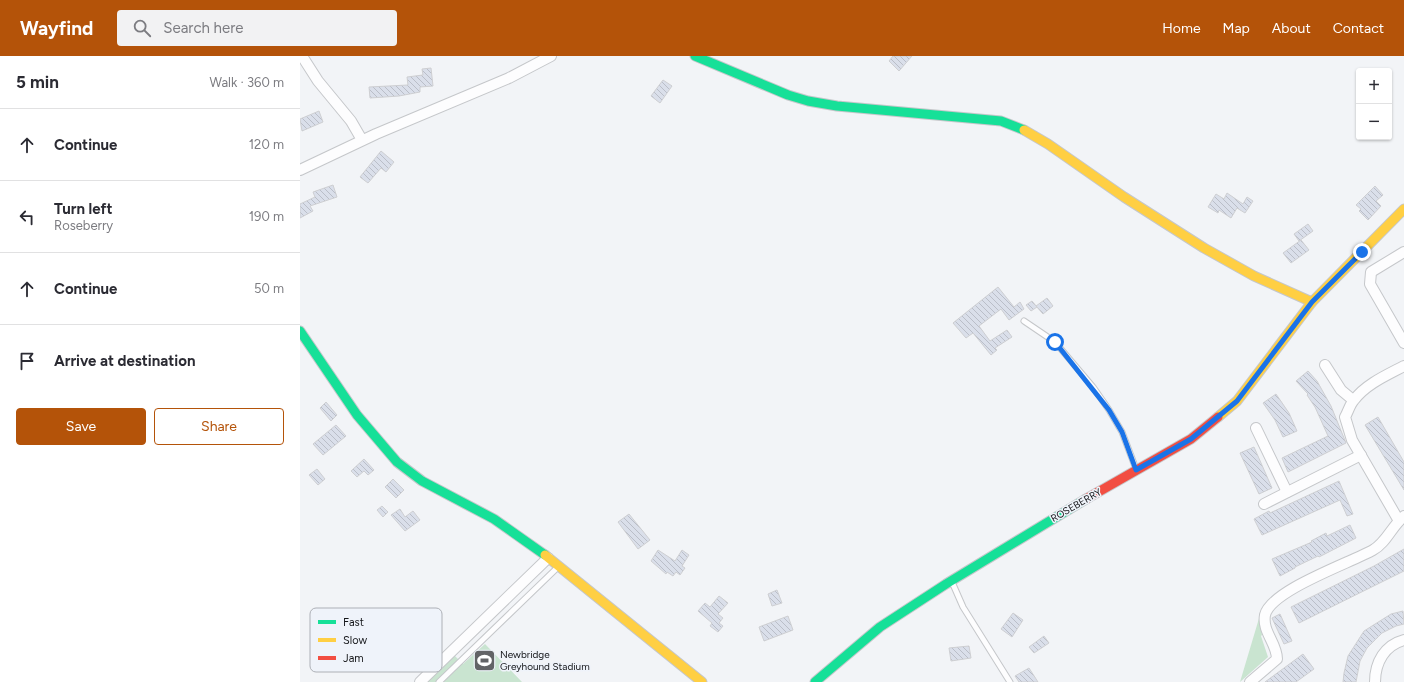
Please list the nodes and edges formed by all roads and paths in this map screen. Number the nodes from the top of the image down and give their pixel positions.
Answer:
1 (302, 56) edge
2 (552, 56) edge
3 (695, 56) edge
4 (362, 140) junction
5 (300, 170) edge
6 (1404, 209) edge
7 (1404, 252) edge
8 (1312, 302) junction
9 (1024, 321) dead end
10 (300, 330) edge
11 (1404, 343) edge
12 (1325, 365) dead end
13 (1404, 366) edge
14 (1353, 400) junction
15 (1256, 428) dead end
16 (1361, 455) junction
17 (1136, 470) junction
18 (1287, 492) junction
19 (1264, 504) dead end
20 (1401, 518) edge
21 (548, 558) junction
22 (558, 566) junction
23 (951, 581) junction
24 (1404, 640) edge
25 (442, 661) edge
26 (430, 672) edge
27 (420, 682) edge
28 (439, 682) edge
29 (702, 682) edge
30 (815, 682) edge
31 (1010, 682) edge
32 (1250, 682) edge
33 (1375, 682) edge

1 - 4 street
2 - 4 street
3 - 8 street
4 - 5 street
6 - 8 street, ROSEBERRY
7 - 11 street
8 - 17 street, ROSEBERRY
9 - 17 lane
10 - 21 street
12 - 14 street
13 - 14 street
14 - 16 street
15 - 18 street
16 - 18 street
16 - 20 street
17 - 23 street, ROSEBERRY
18 - 19 street
20 - 32 street
21 - 22 street
21 - 25 street
22 - 28 lane
22 - 29 street
23 - 30 street, ROSEBERRY
23 - 31 lane
24 - 33 street
26 - 27 street

